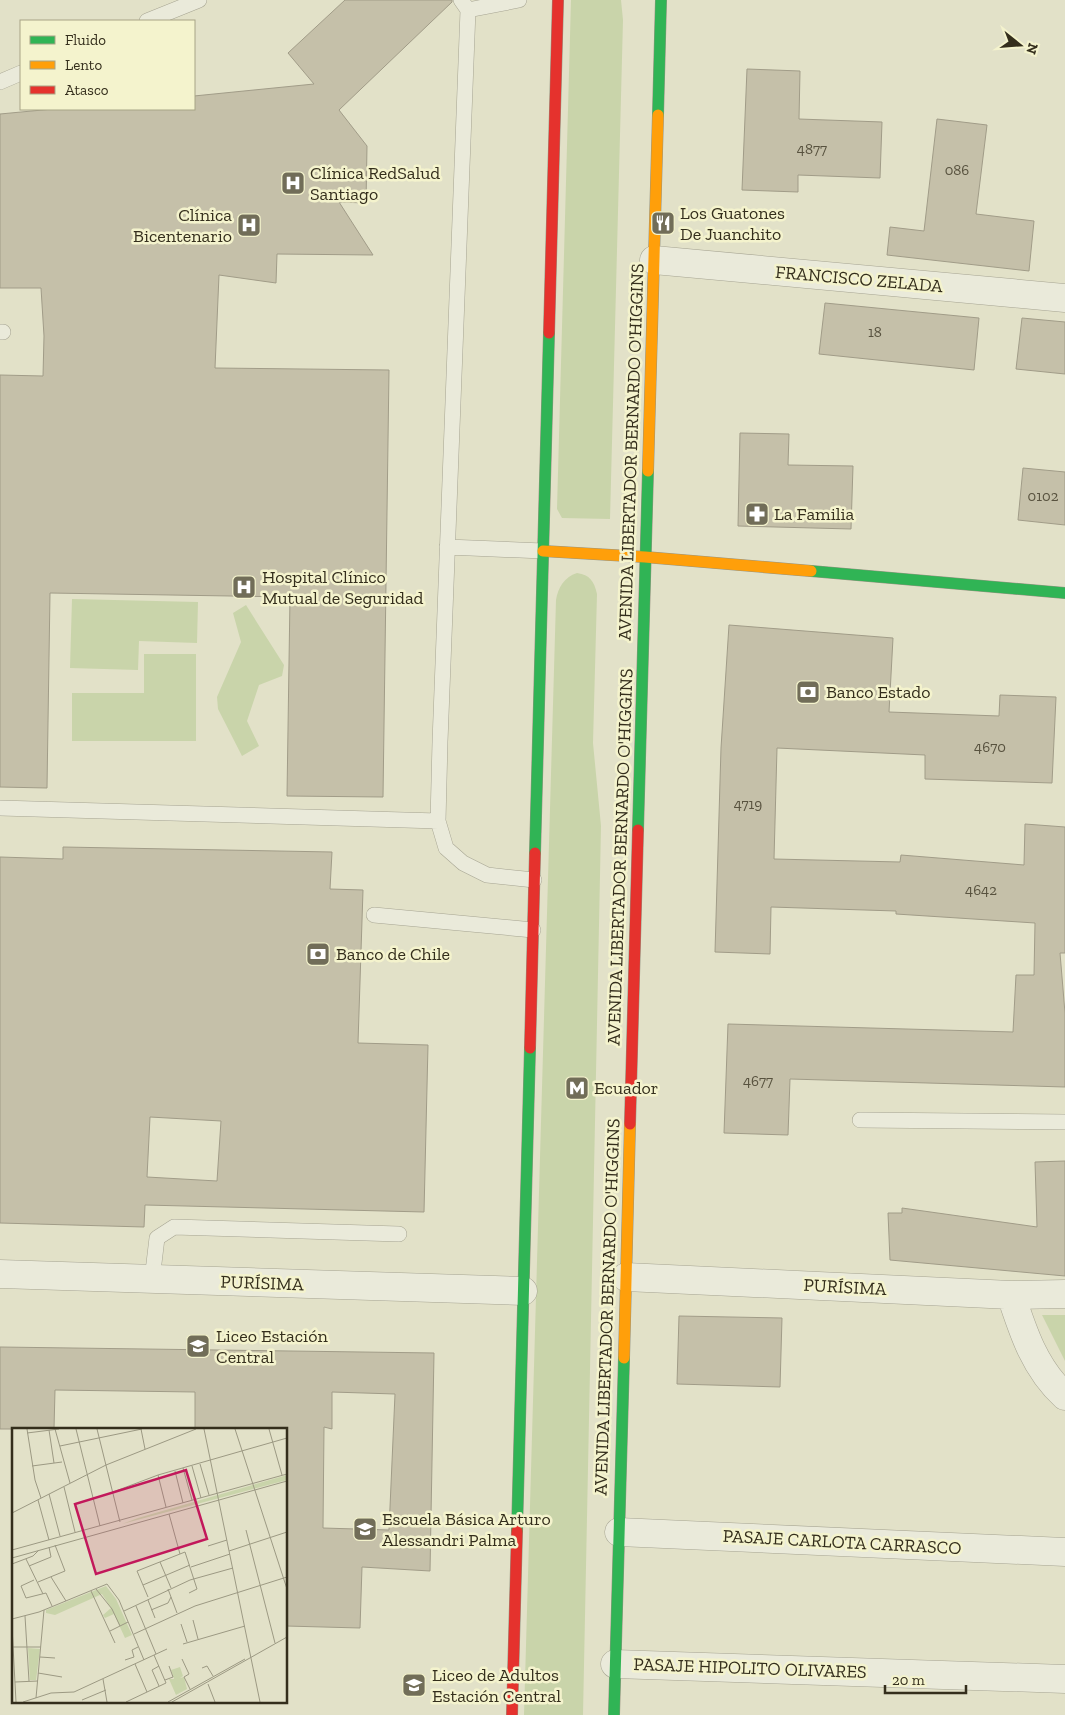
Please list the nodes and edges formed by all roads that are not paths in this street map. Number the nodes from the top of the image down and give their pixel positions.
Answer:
1 (199, 0) edge
2 (519, 0) edge
3 (558, 0) edge
4 (660, 0) edge
5 (465, 5) edge
6 (149, 20) edge
7 (20, 73) edge
8 (0, 82) edge
9 (654, 260) junction
10 (1065, 298) edge
11 (447, 547) junction
12 (543, 551) junction
13 (645, 557) junction
14 (1065, 593) edge
15 (0, 808) edge
16 (438, 821) junction
17 (534, 880) junction
18 (374, 915) dead end
19 (533, 930) junction
20 (860, 1120) dead end
21 (1065, 1122) edge
22 (399, 1234) dead end
23 (0, 1274) edge
24 (626, 1277) junction
25 (152, 1280) junction
26 (523, 1290) junction
27 (1065, 1294) edge
28 (1011, 1295) junction
29 (1065, 1396) edge
30 (619, 1532) junction
31 (1065, 1552) edge
32 (615, 1664) junction
33 (1065, 1679) edge
34 (512, 1715) edge
35 (614, 1715) edge

1 - 6 lane
2 - 5 lane
3 - 12 main road
4 - 9 main road, AVENIDA LIBERTADOR BERNARDO O'HIGGINS
5 - 11 lane
7 - 8 lane
9 - 10 street, FRANCISCO ZELADA
9 - 13 main road, AVENIDA LIBERTADOR BERNARDO O'HIGGINS
11 - 12 lane
11 - 16 lane
12 - 13 main road
12 - 17 main road
13 - 14 main road
13 - 24 main road, AVENIDA LIBERTADOR BERNARDO O'HIGGINS
15 - 16 lane
16 - 17 lane
17 - 19 main road
18 - 19 lane
19 - 26 main road
20 - 21 lane
22 - 25 lane
23 - 25 street, PURÍSIMA
24 - 28 street, PURÍSIMA
24 - 30 main road, AVENIDA LIBERTADOR BERNARDO O'HIGGINS
25 - 26 street, PURÍSIMA
26 - 34 main road
27 - 28 street, PURÍSIMA
28 - 29 street
30 - 31 street, PASAJE CARLOTA CARRASCO
30 - 32 main road, AVENIDA LIBERTADOR BERNARDO O'HIGGINS
32 - 33 street, PASAJE HIPOLITO OLIVARES
32 - 35 main road, AVENIDA LIBERTADOR BERNARDO O'HIGGINS

